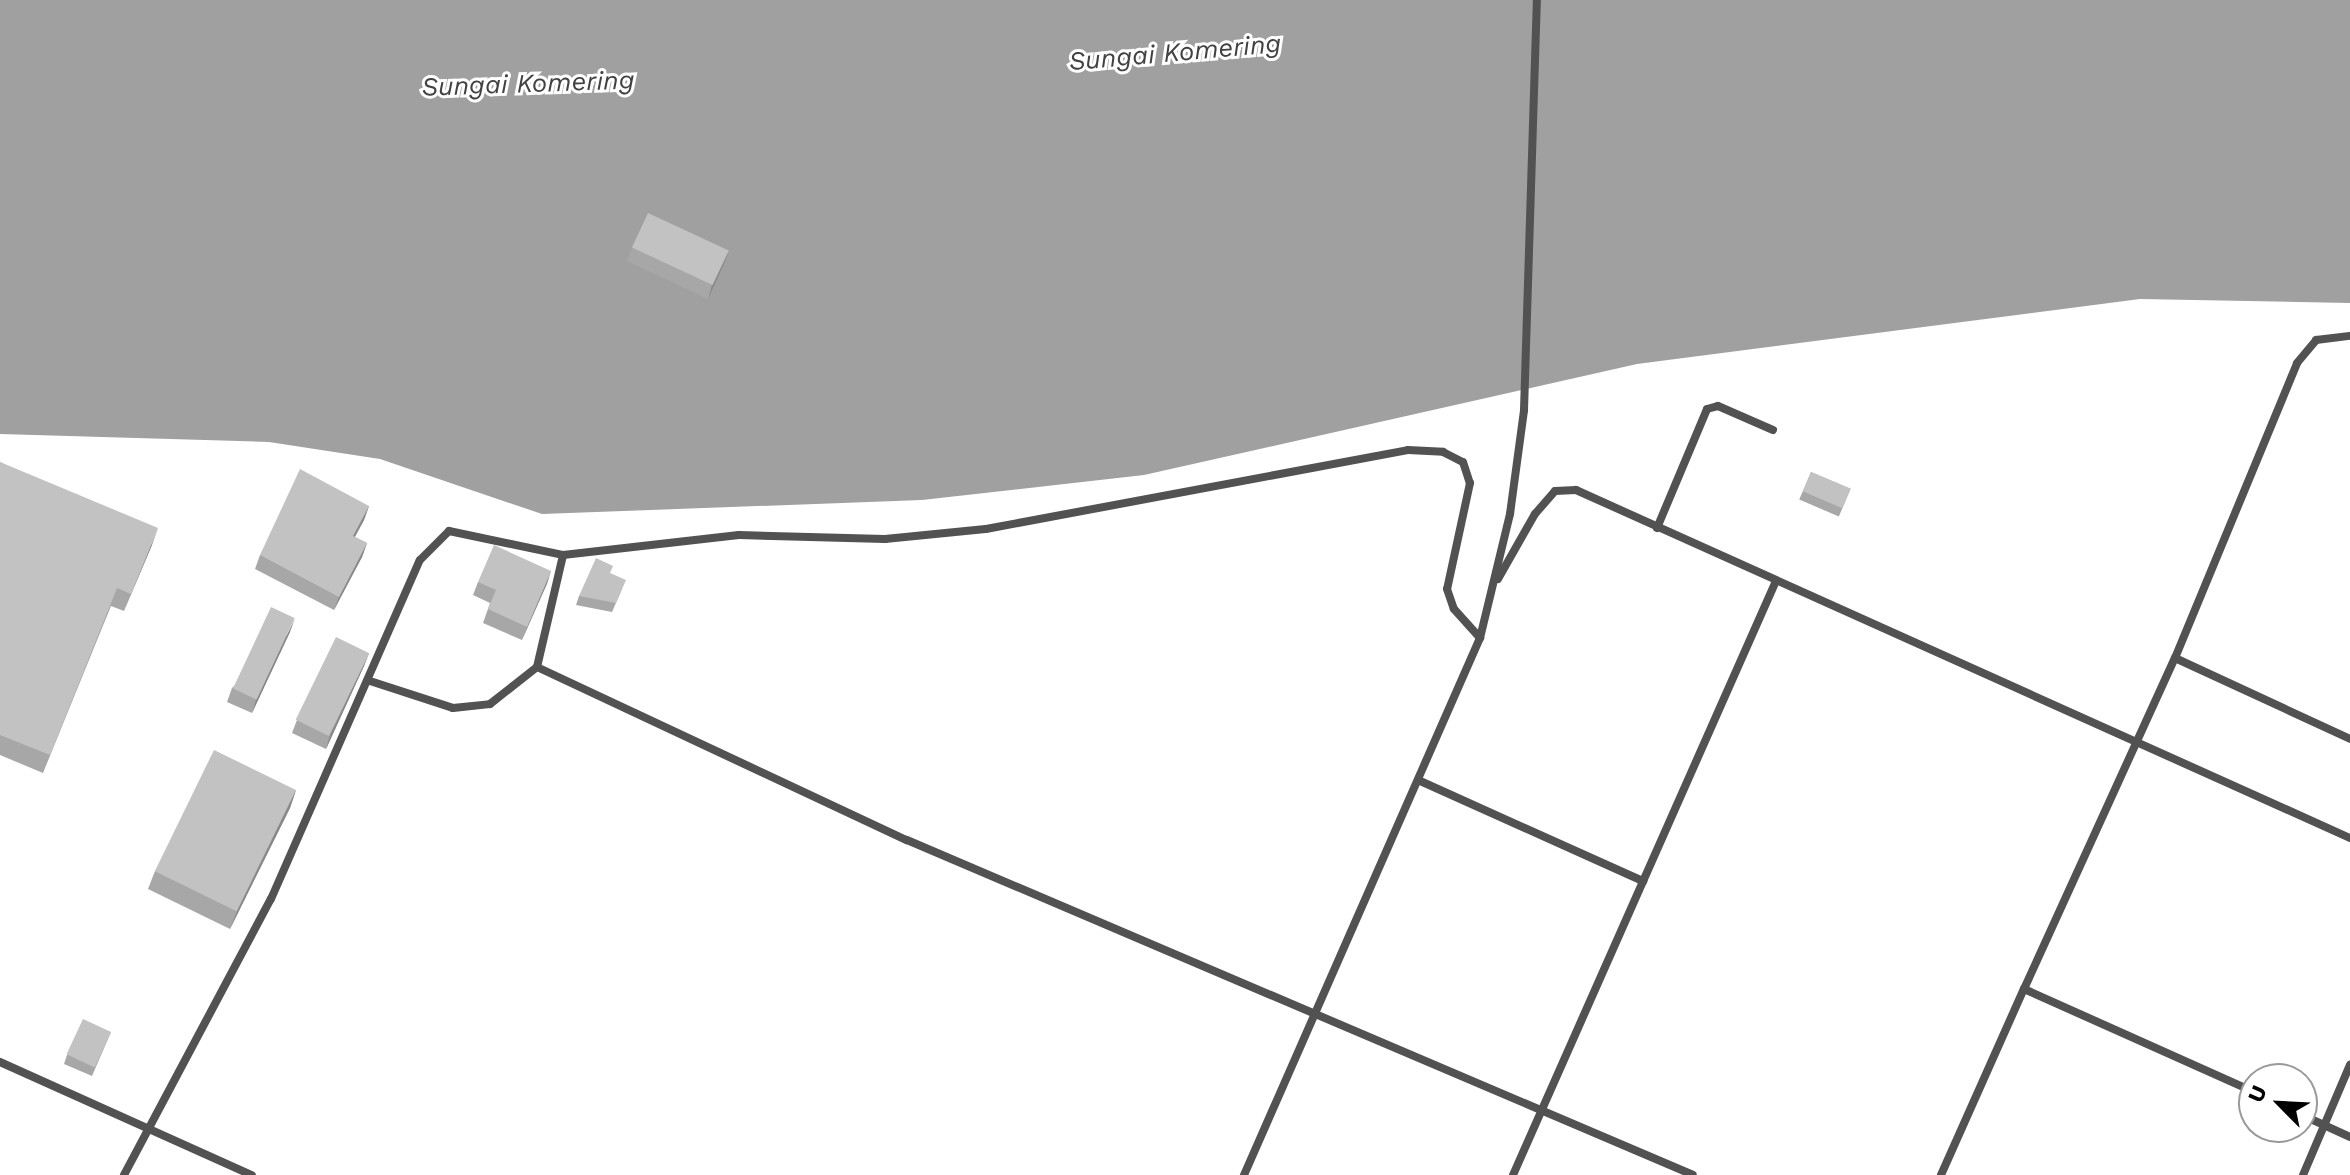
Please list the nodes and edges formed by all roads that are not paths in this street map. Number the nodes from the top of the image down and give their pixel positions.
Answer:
1 (1537, 0) edge
2 (2350, 336) edge
3 (1773, 430) dead end
4 (1657, 528) junction
5 (563, 555) junction
6 (1776, 581) junction
7 (1492, 590) junction
8 (1480, 638) junction
9 (2175, 658) junction
10 (537, 667) junction
11 (370, 681) junction
12 (2137, 738) junction
13 (2350, 739) edge
14 (1418, 780) junction
15 (2350, 838) edge
16 (1643, 881) junction
17 (2024, 989) junction
18 (1316, 1016) junction
19 (0, 1062) edge
20 (2350, 1065) edge
21 (2238, 1085) edge
22 (1542, 1109) junction
23 (2318, 1122) edge
24 (2322, 1124) junction
25 (147, 1129) junction
26 (2350, 1137) edge
27 (124, 1175) edge
28 (252, 1175) edge
29 (1244, 1175) edge
30 (1513, 1175) edge
31 (1693, 1175) edge
32 (1941, 1175) edge
33 (2303, 1175) edge

1 - 7 lane
2 - 9 lane
3 - 4 lane
4 - 6 lane
4 - 7 lane
5 - 8 lane
5 - 10 lane
5 - 11 lane
6 - 12 lane
6 - 16 lane
7 - 8 lane
8 - 14 lane
9 - 12 lane
9 - 13 lane
10 - 11 lane
10 - 18 lane
11 - 25 lane
12 - 15 lane
12 - 17 lane
14 - 16 lane
14 - 18 lane
16 - 22 lane
17 - 21 lane
17 - 32 lane
18 - 22 lane
18 - 29 lane
19 - 25 lane
20 - 24 lane
22 - 30 lane
22 - 31 lane
23 - 24 lane
24 - 26 lane
24 - 33 lane
25 - 27 lane
25 - 28 lane

